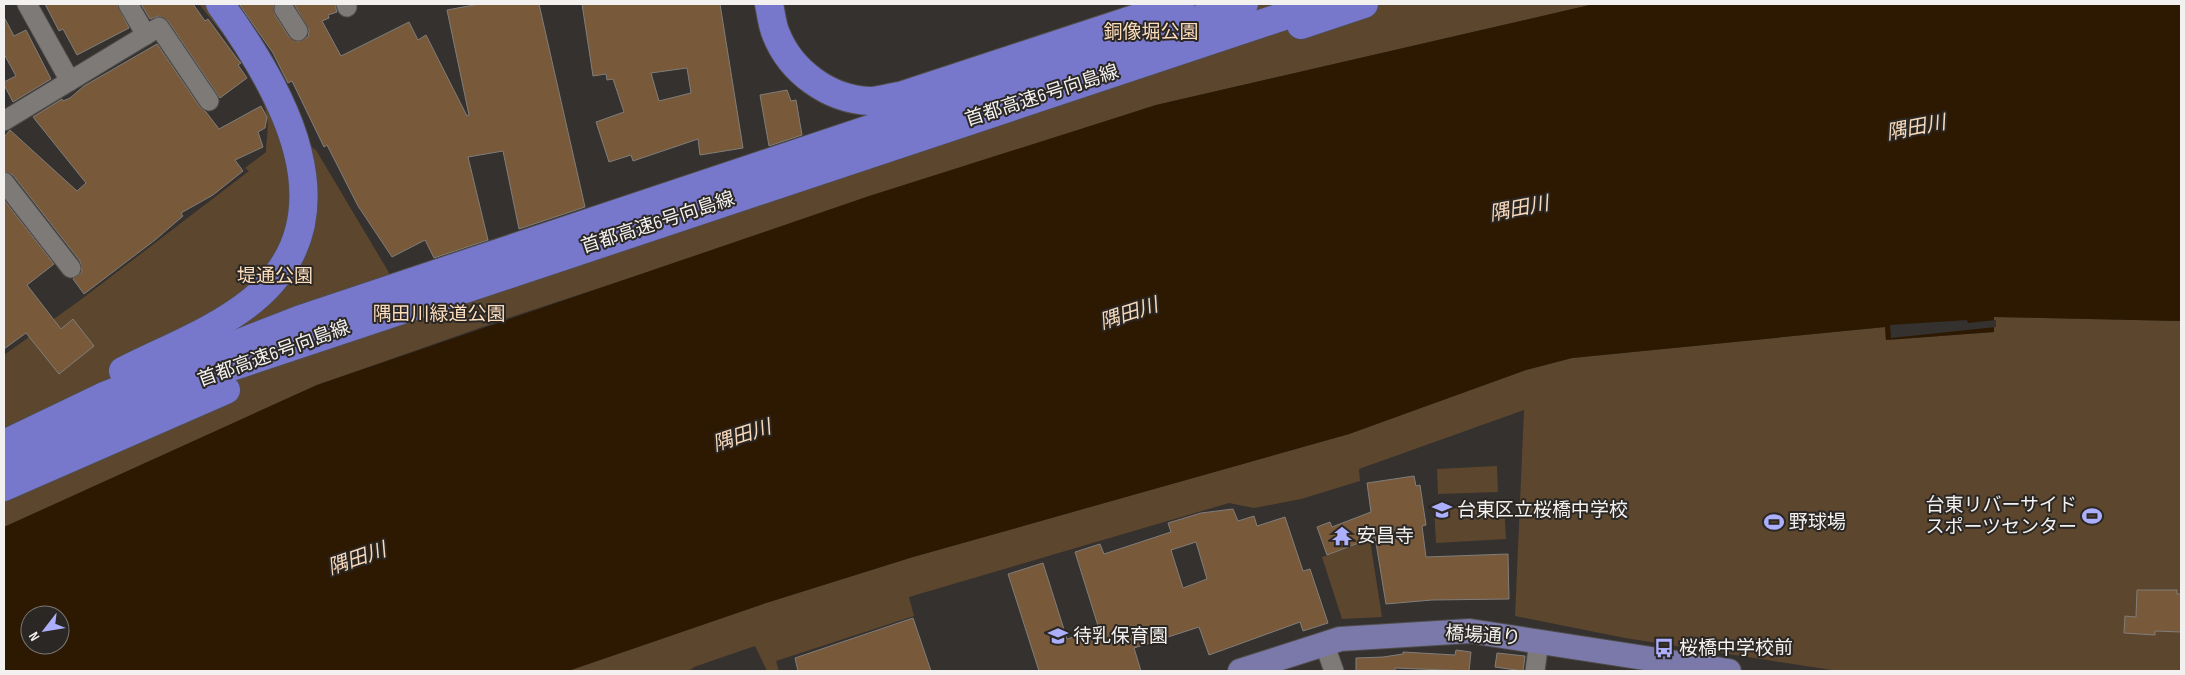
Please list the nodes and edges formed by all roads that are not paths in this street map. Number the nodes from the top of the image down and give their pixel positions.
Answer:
1 (26, 4) edge
2 (128, 4) edge
3 (220, 4) edge
4 (769, 4) edge
5 (1180, 4) edge
6 (1244, 4) edge
7 (1320, 4) edge
8 (1364, 4) edge
9 (284, 10) edge
10 (298, 31) dead end
11 (146, 35) junction
12 (70, 80) junction
13 (209, 101) dead end
14 (4, 121) edge
15 (805, 174) junction
16 (4, 182) edge
17 (527, 267) junction
18 (71, 268) dead end
19 (4, 437) edge
20 (4, 444) edge
21 (4, 466) edge
22 (4, 487) edge
23 (1540, 641) junction
24 (1324, 644) junction
25 (1240, 671) edge
26 (1334, 671) edge
27 (1535, 671) edge
28 (1729, 671) edge

1 - 12 street
2 - 11 street
3 - 19 highway
4 - 5 highway
6 - 20 highway, 首都高速6号向島線
7 - 15 highway, 首都高速6号向島線
8 - 15 highway
9 - 10 street
11 - 12 street
11 - 13 street
12 - 14 street
15 - 17 highway, 首都高速6号向島線
16 - 18 street
17 - 21 highway, 首都高速6号向島線
17 - 22 highway
23 - 24 main road, 橋場通り
23 - 27 street
23 - 28 main road, 橋場通り
24 - 25 main road, 橋場通り
24 - 26 street

